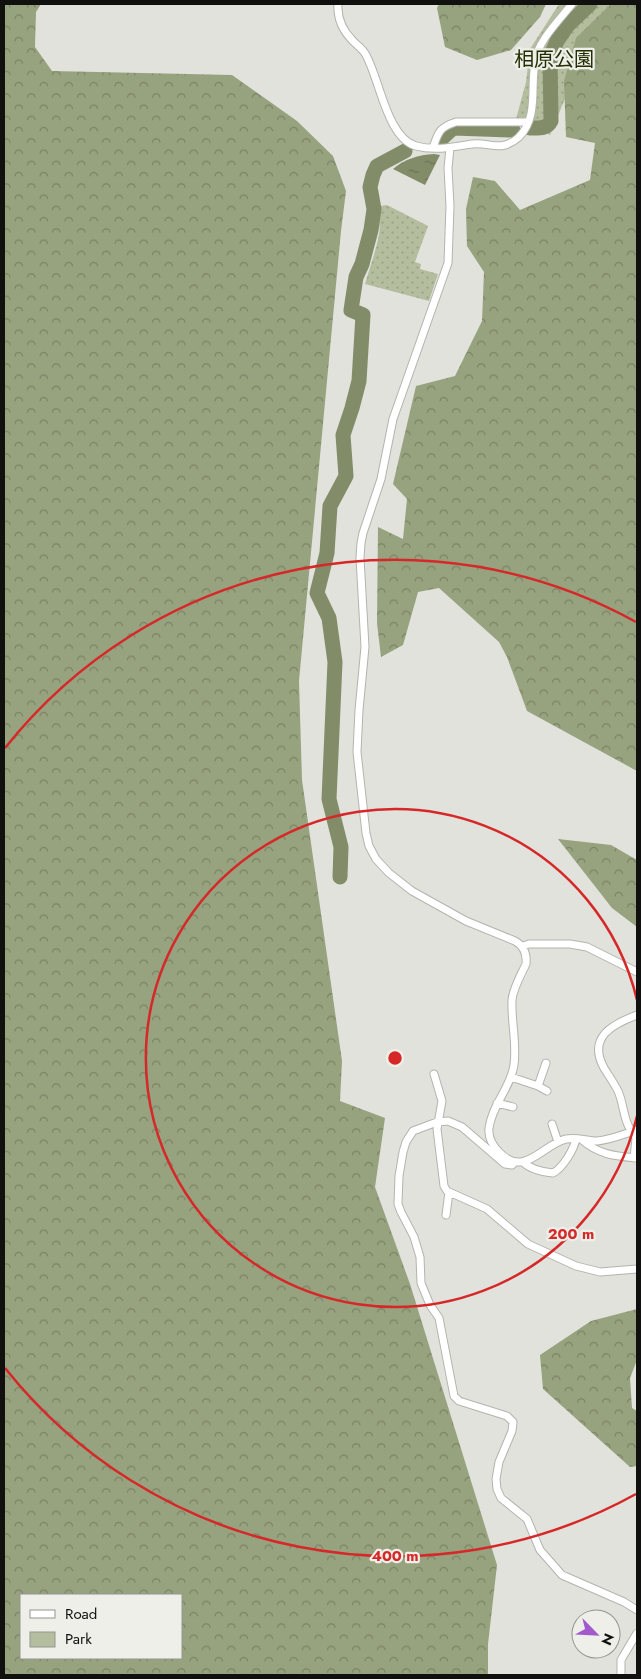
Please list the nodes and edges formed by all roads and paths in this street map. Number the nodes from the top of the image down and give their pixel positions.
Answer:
1 (338, 4) edge
2 (572, 4) edge
3 (528, 122) junction
4 (433, 148) junction
5 (450, 148) junction
6 (523, 946) junction
7 (637, 972) edge
8 (637, 1015) edge
9 (546, 1063) dead end
10 (434, 1074) dead end
11 (511, 1076) junction
12 (538, 1086) junction
13 (547, 1091) dead end
14 (497, 1104) junction
15 (513, 1107) dead end
16 (437, 1122) junction
17 (552, 1124) dead end
18 (634, 1131) edge
19 (579, 1139) junction
20 (558, 1142) junction
21 (636, 1158) edge
22 (519, 1162) junction
23 (449, 1192) junction
24 (446, 1215) dead end
25 (637, 1269) edge
26 (637, 1610) edge
27 (637, 1633) edge
28 (622, 1675) edge

1 - 4 street
2 - 3 street
3 - 4 street
3 - 5 street
4 - 5 street
5 - 6 street
6 - 7 street
6 - 11 street
8 - 18 street
9 - 12 street
10 - 16 street
11 - 12 street
11 - 14 street
12 - 13 street
14 - 15 street
14 - 22 street
16 - 22 street
16 - 23 street
16 - 26 street
17 - 20 street
18 - 19 street
18 - 21 street
19 - 20 street
19 - 21 street
19 - 22 street
20 - 22 street
23 - 24 street
23 - 25 street
27 - 28 street

